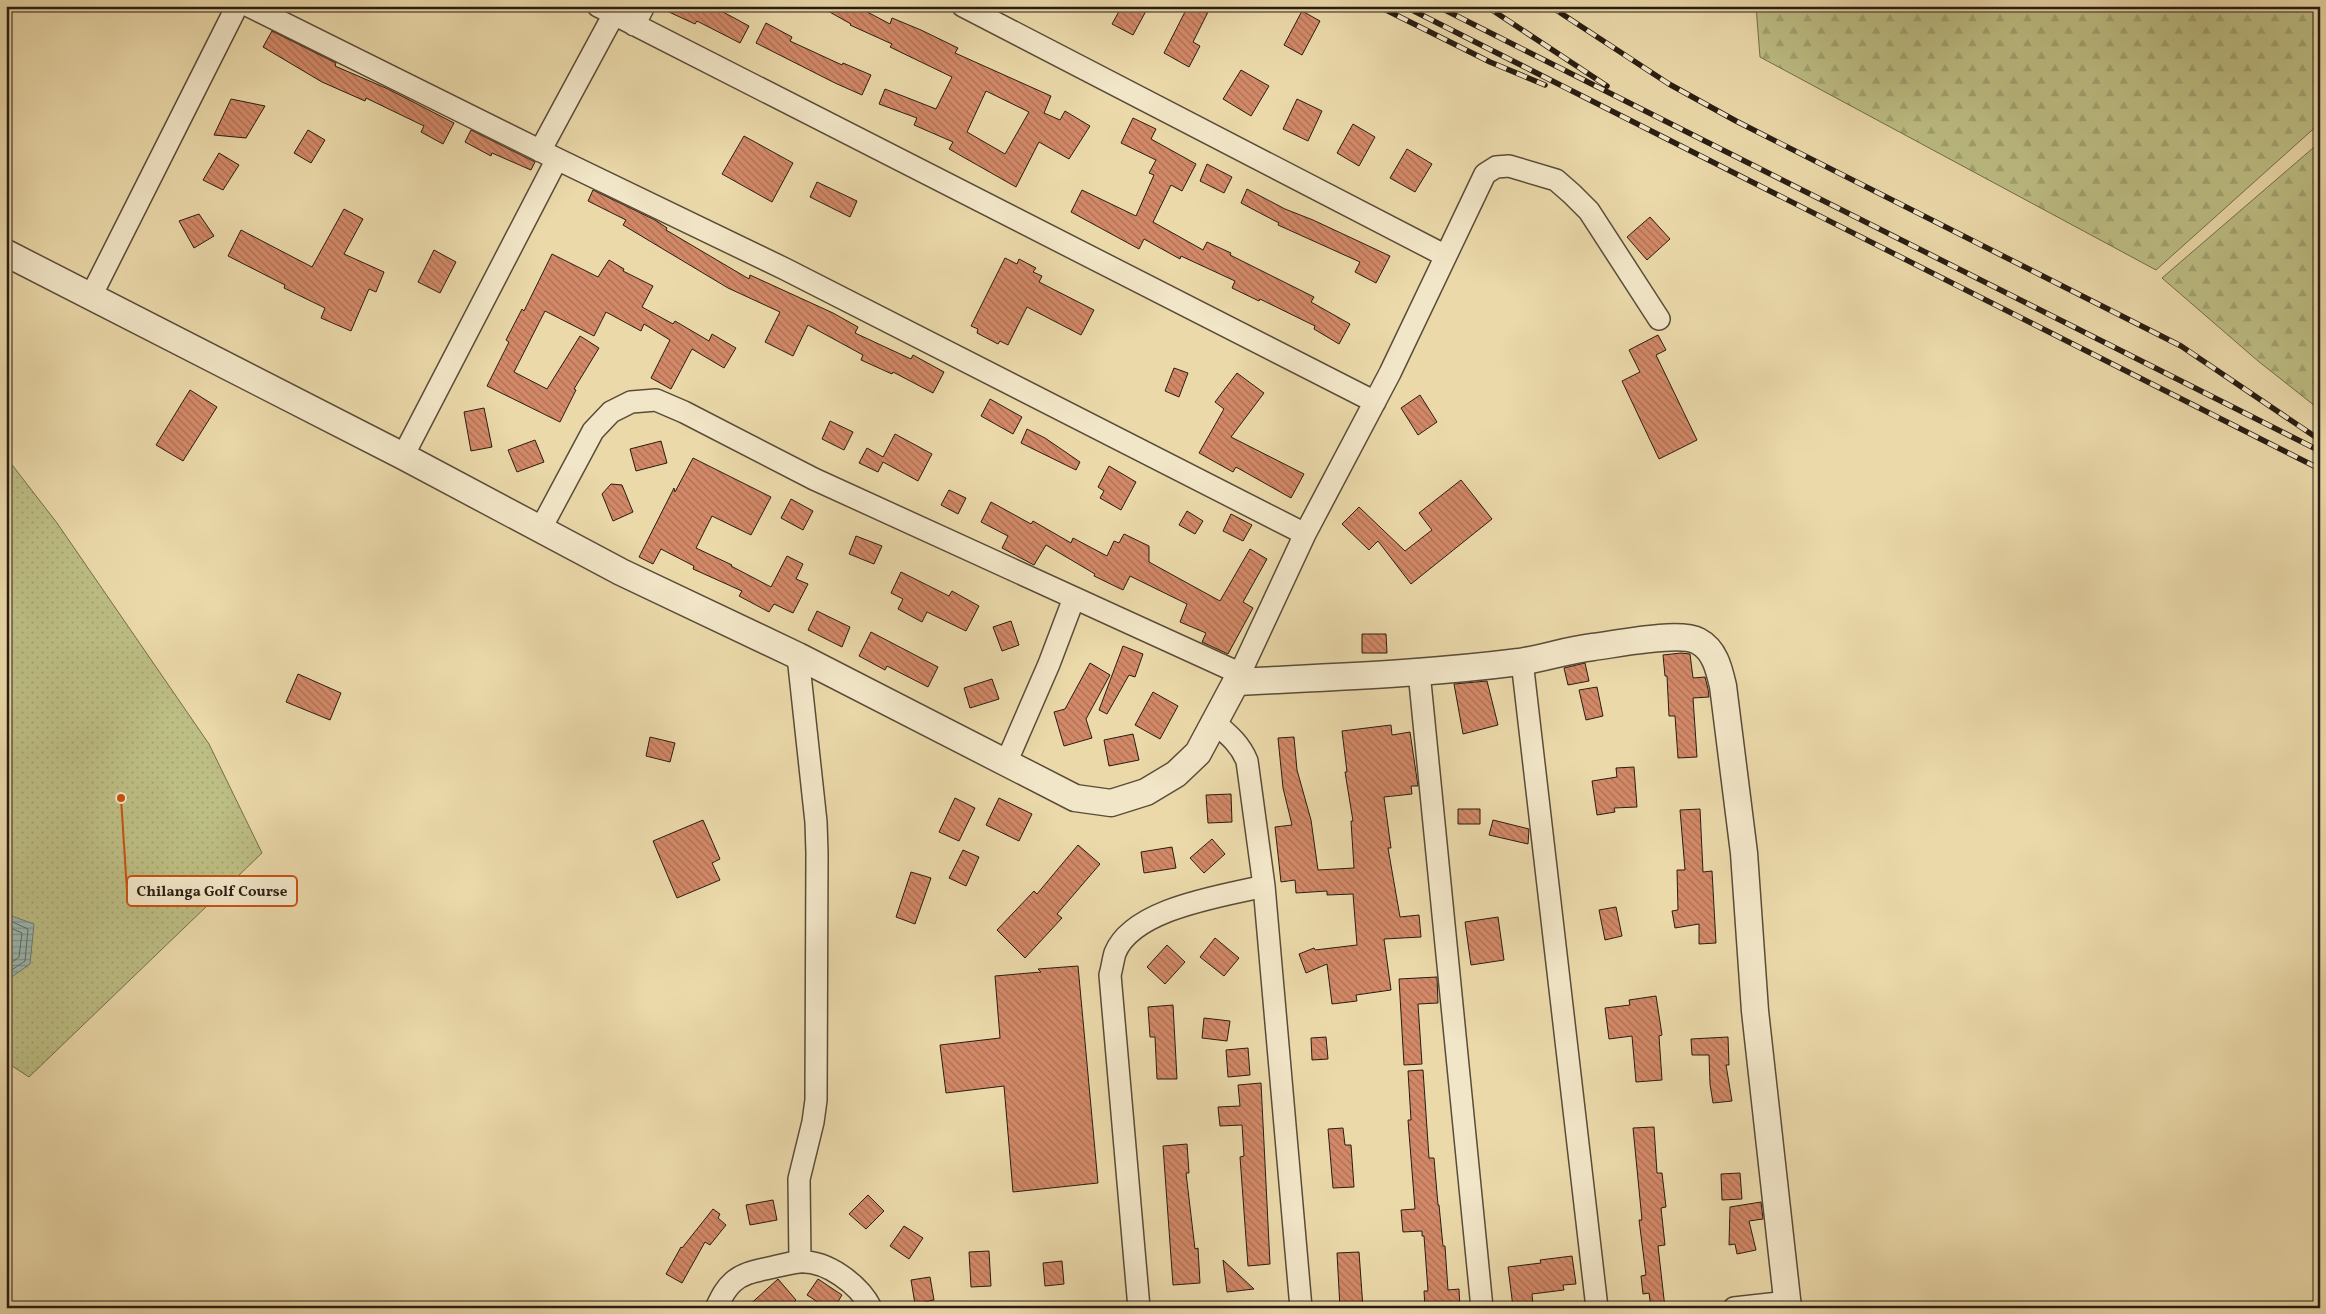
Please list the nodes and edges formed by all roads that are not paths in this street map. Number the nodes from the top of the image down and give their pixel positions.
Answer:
1 (237, 6) edge
2 (250, 6) edge
3 (963, 6) edge
4 (606, 10) edge
5 (639, 15) edge
6 (548, 155) junction
7 (6, 253) edge
8 (1444, 255) junction
9 (90, 298) junction
10 (1659, 319) dead end
11 (1375, 402) junction
12 (403, 456) junction
13 (540, 530) junction
14 (1305, 534) junction
15 (1074, 598) junction
16 (798, 656) junction
17 (1522, 661) junction
18 (1420, 672) junction
19 (1238, 677) junction
20 (1215, 723) junction
21 (1006, 763) junction
22 (1264, 886) junction
23 (800, 1262) junction
24 (1788, 1305) edge
25 (716, 1308) edge
26 (871, 1308) edge
27 (1139, 1308) edge
28 (1301, 1308) edge
29 (1482, 1308) edge
30 (1597, 1308) edge
31 (1734, 1308) edge

1 - 9 street
2 - 6 street
3 - 8 street
4 - 5 street
4 - 6 street
5 - 11 street
6 - 12 street
6 - 14 street
7 - 9 street
8 - 10 street
8 - 11 street
9 - 12 street
11 - 14 street
12 - 13 street
13 - 15 street
13 - 16 street
14 - 19 street
15 - 19 street
15 - 21 street
16 - 21 street
16 - 23 street
17 - 18 street
17 - 24 street
17 - 30 street
18 - 19 street
18 - 29 street
19 - 20 street
20 - 21 street
20 - 22 street
22 - 27 street
22 - 28 street
23 - 25 street
23 - 26 street
24 - 31 street

